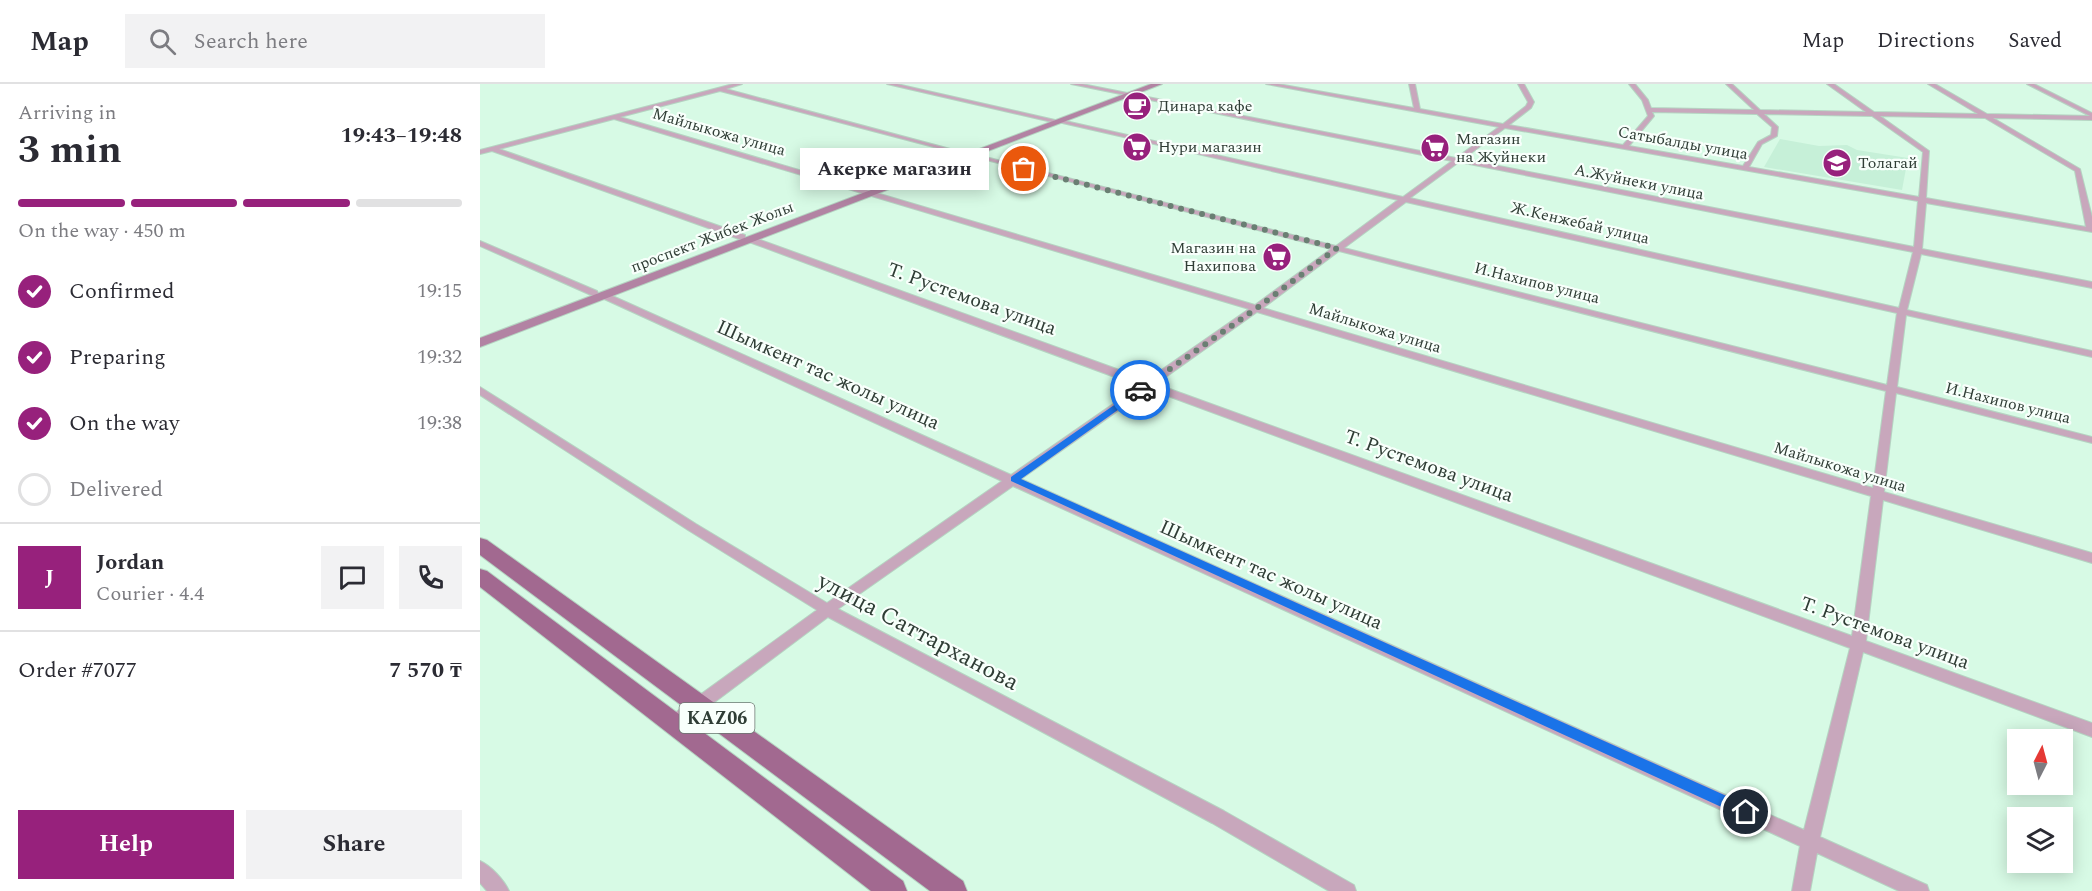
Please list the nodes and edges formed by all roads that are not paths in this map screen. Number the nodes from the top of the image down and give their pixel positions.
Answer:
1 (739, 84) edge
2 (890, 84) edge
3 (1074, 84) edge
4 (1145, 84) edge
5 (1158, 84) edge
6 (1269, 84) edge
7 (1412, 84) edge
8 (1521, 84) edge
9 (1632, 84) edge
10 (1729, 84) edge
11 (1830, 84) edge
12 (1931, 84) edge
13 (2030, 84) edge
14 (1310, 88) edge
15 (719, 89) junction
16 (1126, 94) junction
17 (1417, 110) junction
18 (1649, 110) junction
19 (1759, 112) junction
20 (1872, 114) junction
21 (1986, 116) junction
22 (2092, 116) edge
23 (614, 117) junction
24 (1056, 121) junction
25 (1502, 126) junction
26 (1625, 147) junction
27 (493, 149) junction
28 (480, 152) edge
29 (970, 155) junction
30 (1457, 160) junction
31 (1745, 168) junction
32 (870, 192) junction
33 (1404, 199) junction
34 (1921, 200) junction
35 (2091, 230) edge
36 (747, 239) junction
37 (480, 243) edge
38 (1337, 248) junction
39 (1918, 250) junction
40 (2092, 285) edge
41 (600, 294) junction
42 (1257, 308) junction
43 (1902, 312) junction
44 (480, 334) edge
45 (480, 343) edge
46 (2092, 354) edge
47 (1148, 384) junction
48 (1892, 389) junction
49 (480, 390) edge
50 (2092, 440) edge
51 (1014, 479) junction
52 (1878, 494) junction
53 (480, 545) edge
54 (2092, 558) edge
55 (480, 576) edge
56 (827, 610) junction
57 (1858, 644) junction
58 (698, 705) junction
59 (674, 723) junction
60 (2092, 730) edge
61 (817, 791) junction
62 (791, 813) junction
63 (1810, 841) junction
64 (480, 870) edge
65 (500, 891) edge
66 (893, 891) edge
67 (953, 891) edge
68 (1347, 891) edge
69 (1801, 891) edge
70 (1920, 891) edge

1 - 15 street
2 - 24 street, Ж.Кенжебай улица
3 - 16 street, А.Жуйнеки улица
4 - 16 street, проспект Жибек Жолы
5 - 16 street, проспект Жибек Жолы
6 - 14 street, Сатыбалды улица
7 - 17 street
8 - 25 street
9 - 18 street
10 - 19 street
11 - 20 street
12 - 21 street
13 - 22 street
14 - 17 street, Сатыбалды улица
15 - 23 street
15 - 29 street, И.Нахипов улица
16 - 24 street, проспект Жибек Жолы
16 - 30 street, А.Жуйнеки улица
17 - 25 street, Сатыбалды улица
18 - 19 street
18 - 26 street
19 - 20 street
19 - 31 street
20 - 21 street
20 - 34 street
21 - 22 street
21 - 35 street
23 - 27 street
23 - 32 street, Майлыкожа улица
24 - 29 street, проспект Жибек Жолы
24 - 33 street, Ж.Кенжебай улица
25 - 26 street, Сатыбалды улица
25 - 30 street
26 - 31 street, Сатыбалды улица
27 - 28 street
27 - 36 street, Т. Рустемова улица
29 - 32 street, проспект Жибек Жолы
29 - 38 street, И.Нахипов улица
30 - 33 street
30 - 39 street, А.Жуйнеки улица
31 - 34 street, Сатыбалды улица
32 - 36 street, проспект Жибек Жолы
32 - 42 street, Майлыкожа улица
33 - 38 street
33 - 43 street, Ж.Кенжебай улица
34 - 35 street, Сатыбалды улица
34 - 39 street
36 - 41 street, проспект Жибек Жолы
36 - 47 street, Т. Рустемова улица
37 - 41 street, Шымкент тас жолы улица
38 - 42 street
38 - 48 street, И.Нахипов улица
39 - 40 street, А.Жуйнеки улица
39 - 43 street
41 - 44 street, проспект Жибек Жолы
41 - 45 street, проспект Жибек Жолы
41 - 51 street, Шымкент тас жолы улица
42 - 47 street
42 - 52 street, Майлыкожа улица
43 - 46 street, Ж.Кенжебай улица
43 - 48 street
47 - 51 street
47 - 57 street, Т. Рустемова улица
48 - 50 street, И.Нахипов улица
48 - 52 street
49 - 56 street, улица Саттарханова
51 - 56 street
51 - 63 street, Шымкент тас жолы улица
52 - 54 street, Майлыкожа улица
52 - 57 street
53 - 58 main road, KАZ06
55 - 59 main road, KАZ06
56 - 58 street
56 - 68 street, улица Саттарханова
57 - 60 street, Т. Рустемова улица
57 - 63 street
58 - 59 street
58 - 61 main road, KАZ06
59 - 62 main road, KАZ06
61 - 62 main road
61 - 67 main road, KАZ06
62 - 66 main road, KАZ06
63 - 69 street
63 - 70 street, Шымкент тас жолы улица
64 - 65 street

